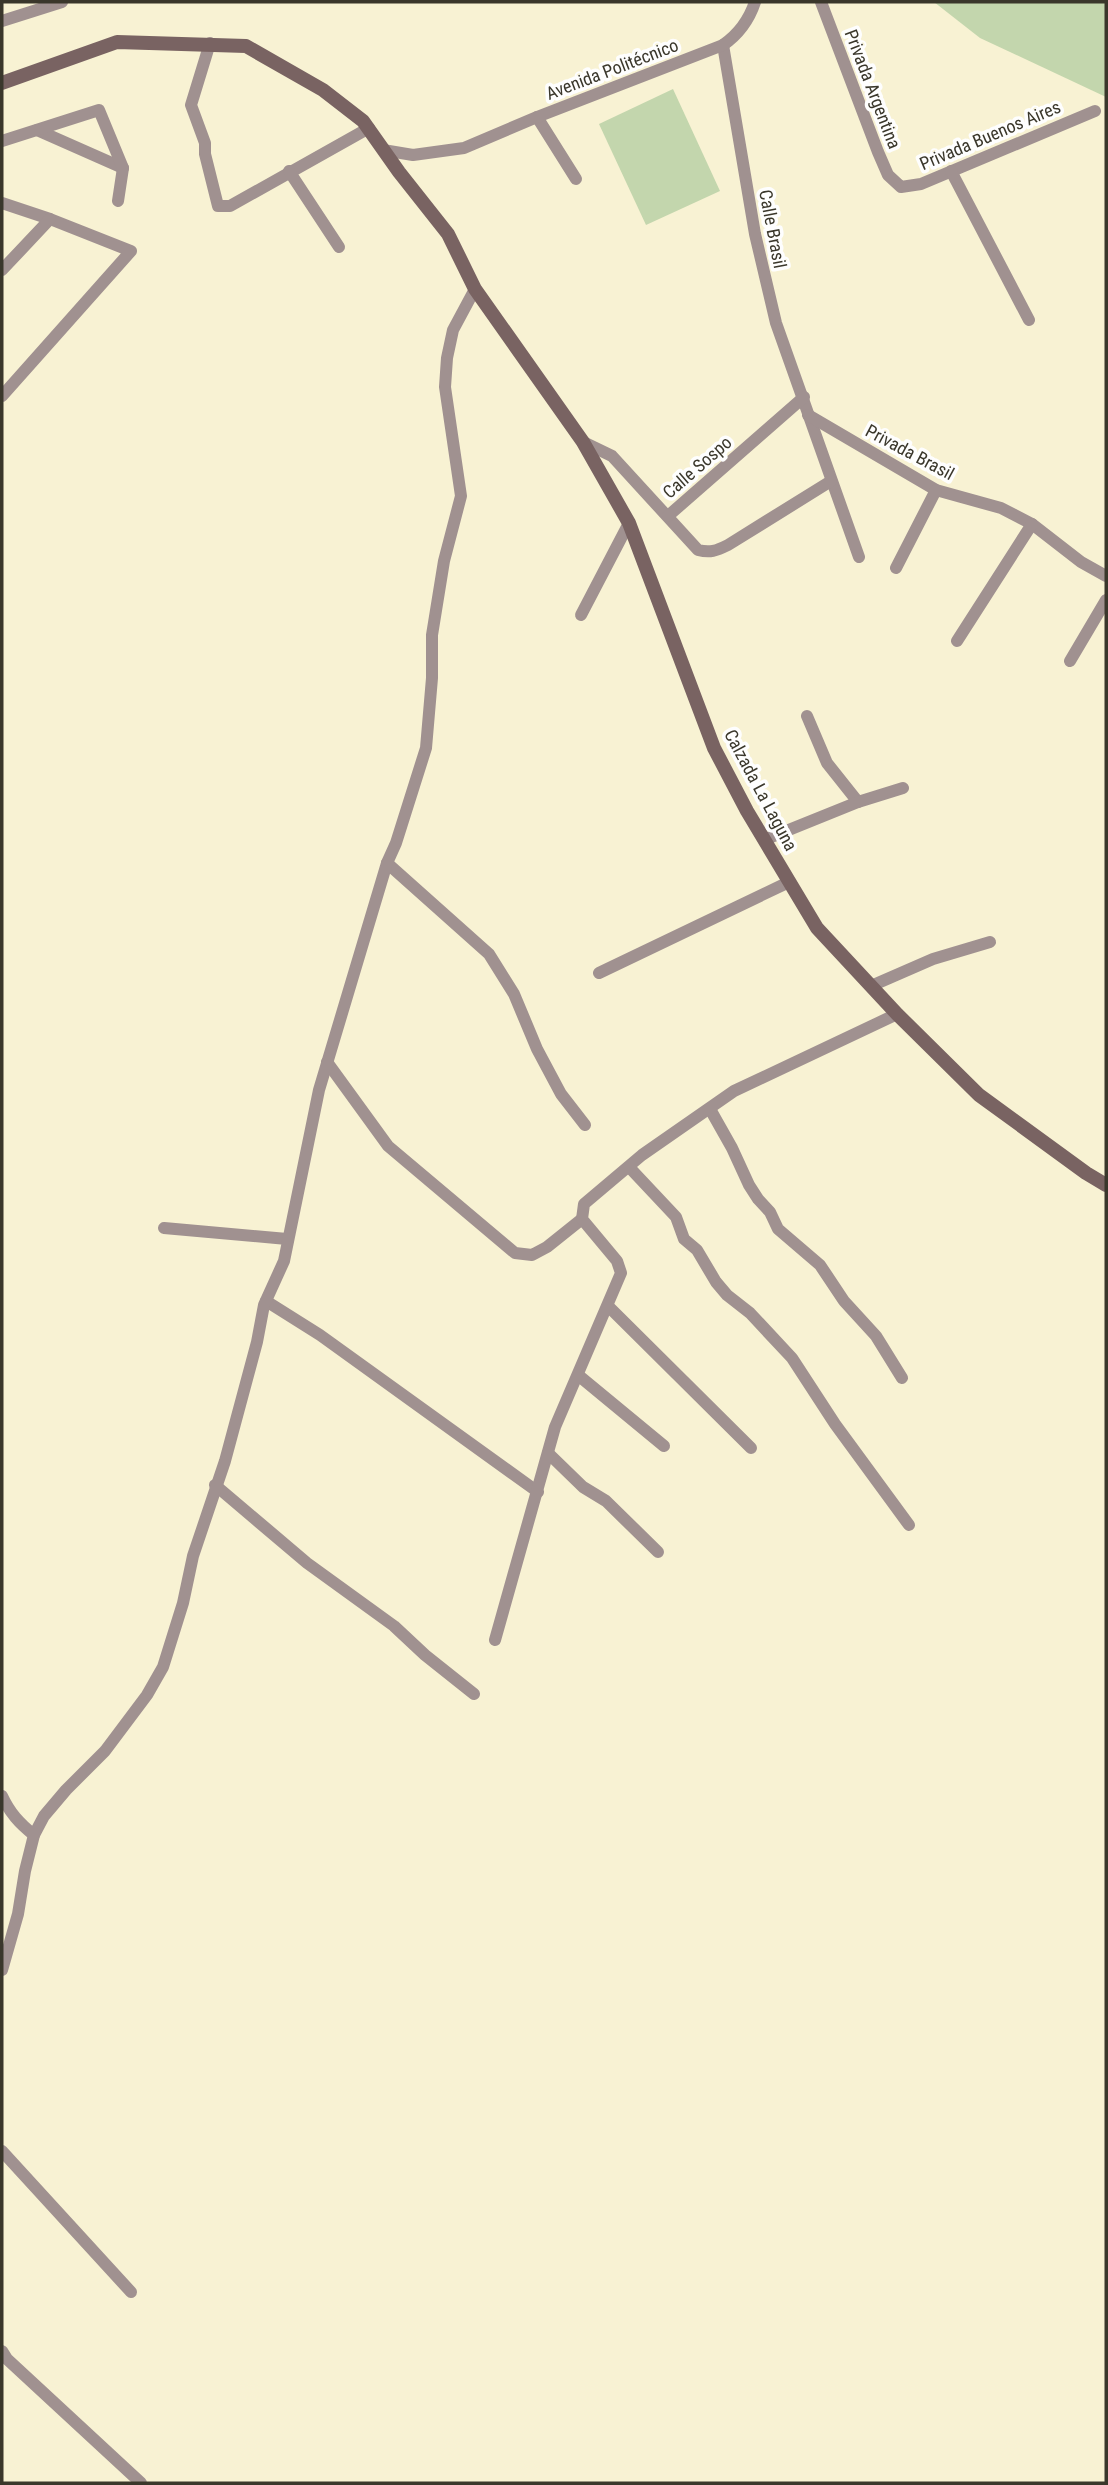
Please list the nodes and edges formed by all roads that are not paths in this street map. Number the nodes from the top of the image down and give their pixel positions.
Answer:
1 (62, 2) edge
2 (755, 2) edge
3 (821, 2) edge
4 (2, 21) edge
5 (210, 43) junction
6 (723, 46) junction
7 (2, 83) edge
8 (1095, 111) dead end
9 (537, 117) junction
10 (369, 128) junction
11 (37, 130) junction
12 (2, 141) edge
13 (383, 150) junction
14 (123, 168) junction
15 (289, 171) junction
16 (951, 171) junction
17 (576, 178) dead end
18 (899, 186) joint
19 (118, 201) dead end
20 (2, 203) edge
21 (50, 219) junction
22 (340, 247) dead end
23 (2, 270) edge
24 (475, 289) junction
25 (1029, 320) dead end
26 (2, 396) edge
27 (804, 397) junction
28 (808, 415) junction
29 (583, 442) junction
30 (831, 481) junction
31 (936, 491) junction
32 (668, 516) junction
33 (629, 523) junction
34 (1032, 524) junction
35 (859, 557) dead end
36 (896, 568) dead end
37 (1106, 576) edge
38 (1106, 600) edge
39 (580, 615) dead end
40 (957, 641) dead end
41 (1070, 661) dead end
42 (807, 716) dead end
43 (904, 788) dead end
44 (858, 802) junction
45 (764, 840) junction
46 (387, 863) junction
47 (789, 882) junction
48 (990, 942) dead end
49 (599, 973) dead end
50 (871, 986) junction
51 (897, 1014) junction
52 (327, 1062) junction
53 (710, 1109) junction
54 (585, 1125) dead end
55 (629, 1167) junction
56 (1106, 1185) edge
57 (582, 1219) junction
58 (164, 1228) dead end
59 (287, 1240) junction
60 (266, 1301) junction
61 (608, 1306) junction
62 (578, 1375) junction
63 (902, 1378) dead end
64 (664, 1446) dead end
65 (751, 1448) dead end
66 (548, 1453) junction
67 (215, 1485) junction
68 (538, 1492) junction
69 (909, 1525) dead end
70 (659, 1552) dead end
71 (495, 1640) dead end
72 (474, 1694) dead end
73 (2, 1796) edge
74 (34, 1835) junction
75 (2, 1970) edge
76 (2, 2151) edge
77 (131, 2292) dead end
78 (2, 2351) edge
79 (141, 2483) edge

1 - 4 street
2 - 6 street, Avenida Politécnico
3 - 18 street, Privada Argentina
5 - 7 street, Calzada La Laguna
5 - 10 street, Calzada La Laguna
5 - 15 street
6 - 9 street, Avenida Politécnico
6 - 27 street, Calle Brasil
8 - 16 street, Privada Buenos Aires
9 - 13 street, Avenida Politécnico
9 - 17 street
10 - 13 street, Calzada La Laguna
10 - 15 street
11 - 12 street
11 - 14 street
11 - 14 street
13 - 24 street, Calzada La Laguna
14 - 19 street
15 - 22 street
16 - 18 street, Privada Buenos Aires
16 - 25 street
20 - 21 street
21 - 23 street
21 - 26 street
24 - 29 street, Calzada La Laguna
24 - 46 street
27 - 28 street, Calle Brasil
27 - 32 street, Calle Sospo
28 - 30 street, Calle Brasil
28 - 31 street, Privada Brasil
29 - 32 street, Calle Sospo
29 - 33 street, Calzada La Laguna
30 - 32 street
30 - 35 street, Calle Brasil
31 - 34 street, Privada Brasil
31 - 36 street
33 - 39 street
33 - 45 street, Calzada La Laguna
34 - 37 street, Privada Brasil
34 - 40 street
38 - 41 street
42 - 44 street
43 - 44 street
44 - 45 street
45 - 47 street, Calzada La Laguna
46 - 52 street
46 - 54 street
47 - 49 street
47 - 50 street, Calzada La Laguna
48 - 50 street
50 - 51 street, Calzada La Laguna
51 - 53 street
51 - 56 street, Calzada La Laguna
52 - 57 street
52 - 59 street
53 - 55 street
53 - 63 street
55 - 57 street
55 - 69 street
57 - 61 street
58 - 59 street
59 - 60 street
60 - 67 street
60 - 68 street
61 - 62 street
61 - 65 street
62 - 64 street
62 - 66 street
66 - 68 street
66 - 70 street
67 - 72 street
67 - 74 street
68 - 71 street
73 - 74 street
74 - 75 street
76 - 77 street
78 - 79 street

